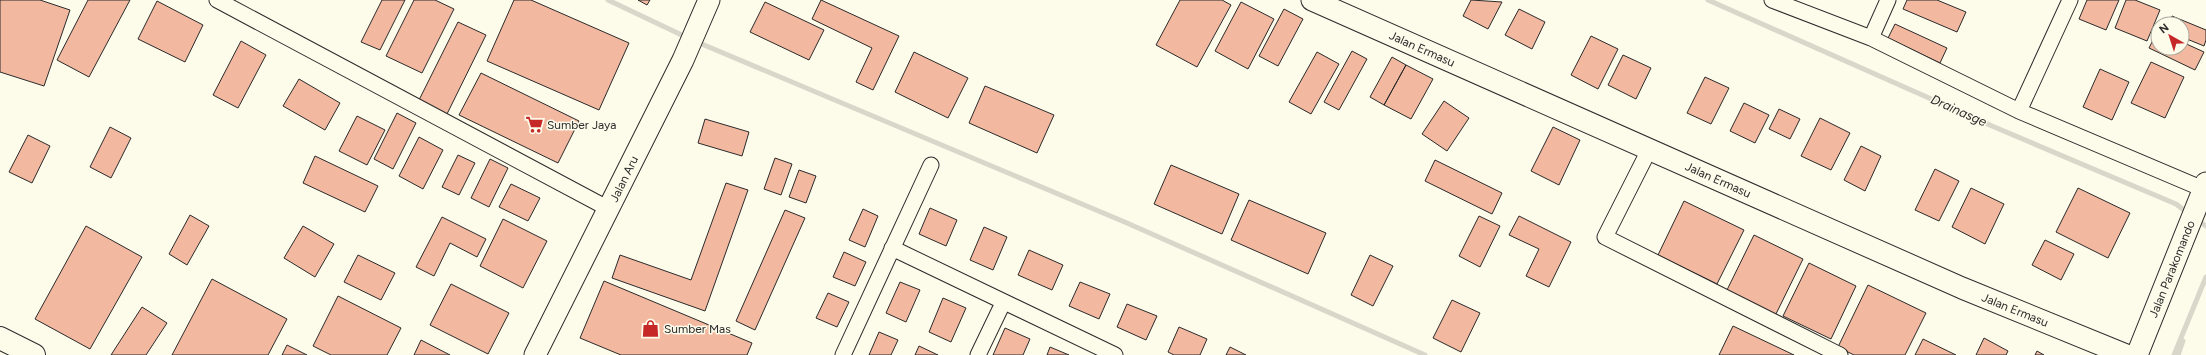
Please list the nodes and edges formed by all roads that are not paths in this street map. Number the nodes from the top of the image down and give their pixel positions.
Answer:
1 (217, 0) edge
2 (708, 0) edge
3 (1312, 0) edge
4 (1772, 0) edge
5 (1888, 0) edge
6 (2070, 0) edge
7 (1870, 38) junction
8 (2019, 111) junction
9 (1649, 150) junction
10 (931, 165) dead end
11 (2205, 186) edge
12 (609, 209) junction
13 (892, 248) junction
14 (1003, 302) junction
15 (0, 338) edge
16 (1107, 353) edge
17 (34, 355) edge
18 (535, 355) edge
19 (843, 355) edge
20 (978, 355) edge
21 (1840, 355) edge
22 (2126, 355) edge
23 (2137, 355) edge

1 - 12 street
2 - 12 street, Jalan Aru
3 - 9 street, Jalan Ermasu
4 - 7 street
5 - 7 street
6 - 8 street
7 - 8 street
8 - 11 street
9 - 21 street
9 - 22 street, Jalan Ermasu
10 - 13 street
11 - 23 street, Jalan Parakomando
12 - 18 street, Jalan Aru
13 - 14 street
13 - 19 street
14 - 16 street
14 - 20 street
15 - 17 highway

